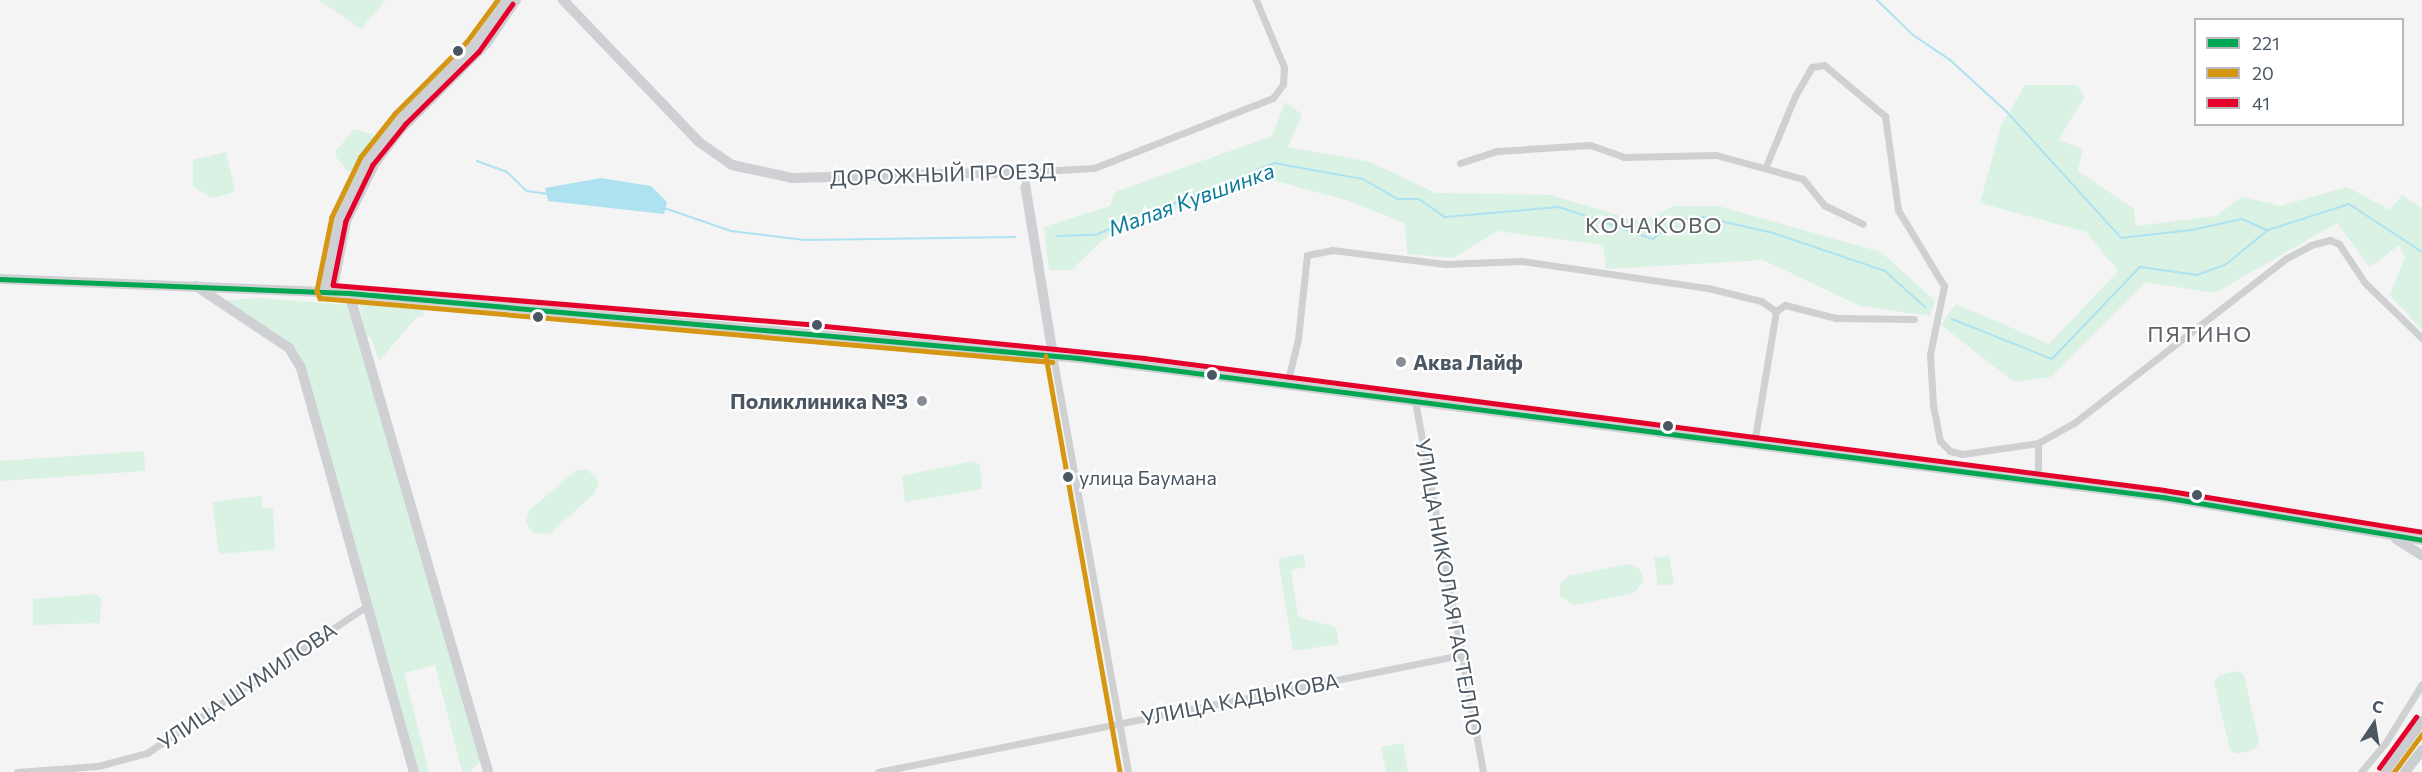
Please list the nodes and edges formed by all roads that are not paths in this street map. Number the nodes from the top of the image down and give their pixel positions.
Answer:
1 (507, 0) edge
2 (516, 0) edge
3 (563, 0) edge
4 (1256, 0) edge
5 (425, 101) junction
6 (1460, 163) dead end
7 (1766, 166) junction
8 (1023, 172) junction
9 (1863, 224) dead end
10 (0, 279) edge
11 (196, 286) junction
12 (328, 292) junction
13 (349, 293) junction
14 (1761, 301) junction
15 (1785, 305) junction
16 (1776, 311) junction
17 (1914, 319) dead end
18 (2422, 339) edge
19 (1053, 355) junction
20 (1287, 384) junction
21 (1415, 401) junction
22 (2038, 443) junction
23 (1754, 444) junction
24 (2037, 480) junction
25 (2388, 534) junction
26 (2422, 540) edge
27 (2422, 555) edge
28 (367, 606) junction
29 (1461, 655) junction
30 (2422, 684) edge
31 (2422, 721) edge
32 (1119, 724) junction
33 (2422, 750) edge
34 (17, 772) edge
35 (414, 772) edge
36 (488, 772) edge
37 (878, 772) edge
38 (1128, 772) edge
39 (1483, 772) edge
40 (2361, 772) edge
41 (2385, 772) edge
42 (2405, 772) edge

1 - 5 main road
2 - 5 main road
3 - 8 main road, ДОРОЖНЫЙ ПРОЕЗД
4 - 8 street, ДОРОЖНЫЙ ПРОЕЗД
5 - 12 main road
6 - 7 street
7 - 9 street
7 - 22 street
8 - 19 main road
10 - 11 main road
11 - 12 main road
11 - 28 main road
12 - 13 main road
13 - 19 main road
13 - 36 main road
14 - 15 street
14 - 16 street
14 - 20 street
15 - 16 street
15 - 17 street
16 - 23 street
18 - 22 street
19 - 20 main road
19 - 32 street
20 - 21 main road
21 - 23 main road
21 - 29 street, УЛИЦА НИКОЛАЯ ГАСТЕЛЛО
22 - 24 street
23 - 24 main road
24 - 25 main road
25 - 26 main road
25 - 27 main road
28 - 34 street, УЛИЦА ШУМИЛОВА
28 - 35 main road
29 - 32 street, УЛИЦА КАДЫКОВА
29 - 39 street, УЛИЦА НИКОЛАЯ ГАСТЕЛЛО
30 - 40 street
31 - 41 main road
32 - 37 street, УЛИЦА КАДЫКОВА
32 - 38 street
33 - 42 main road

